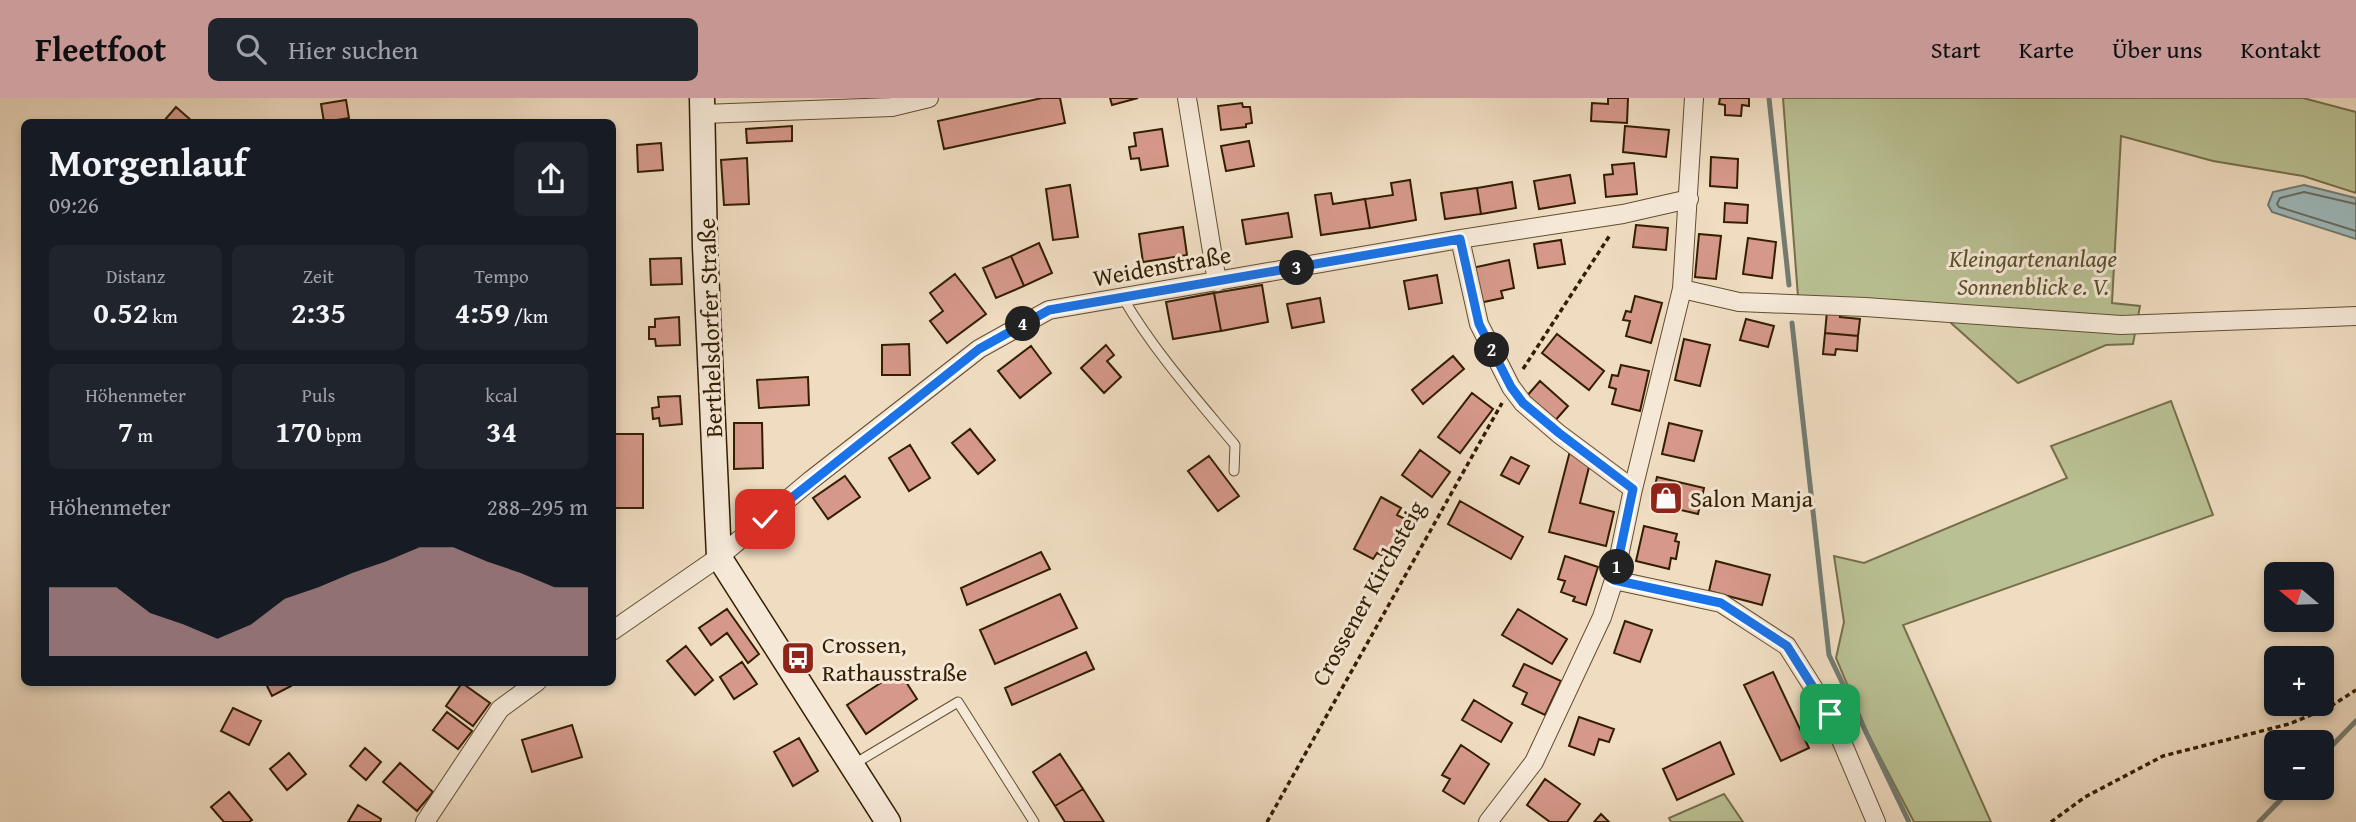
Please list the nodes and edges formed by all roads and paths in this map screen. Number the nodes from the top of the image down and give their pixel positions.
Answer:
1 (929, 98) edge
2 (1187, 98) edge
3 (1694, 98) edge
4 (703, 106) edge
5 (1689, 199) junction
6 (1623, 214) junction
7 (1460, 239) junction
8 (1217, 282) junction
9 (1682, 289) junction
10 (1123, 298) junction
11 (2356, 316) edge
12 (1511, 387) junction
13 (1234, 471) dead end
14 (1633, 489) junction
15 (719, 557) junction
16 (1614, 580) junction
17 (616, 628) edge
18 (532, 686) edge
19 (2356, 690) edge
20 (853, 765) junction
21 (425, 822) edge
22 (888, 822) edge
23 (1034, 822) edge
24 (1267, 822) edge
25 (1488, 822) edge
26 (1876, 822) edge
27 (2050, 822) edge

1 - 4 street
2 - 8 street
3 - 5 street
4 - 15 street, Berthelsdorfer Straße
5 - 6 street, Weidenstraße
5 - 9 street
6 - 7 street, Weidenstraße
6 - 12 path, Crossener Kirchsteig
7 - 8 street, Weidenstraße
7 - 12 street
8 - 10 street, Weidenstraße
9 - 11 street
9 - 14 street
10 - 13 lane
10 - 15 street, Weidenstraße
12 - 14 street
12 - 24 path, Crossener Kirchsteig
14 - 16 street
15 - 17 street, Weidenstraße
15 - 20 street
16 - 25 street
16 - 26 street
18 - 21 street
19 - 27 path
20 - 22 street
20 - 23 lane

